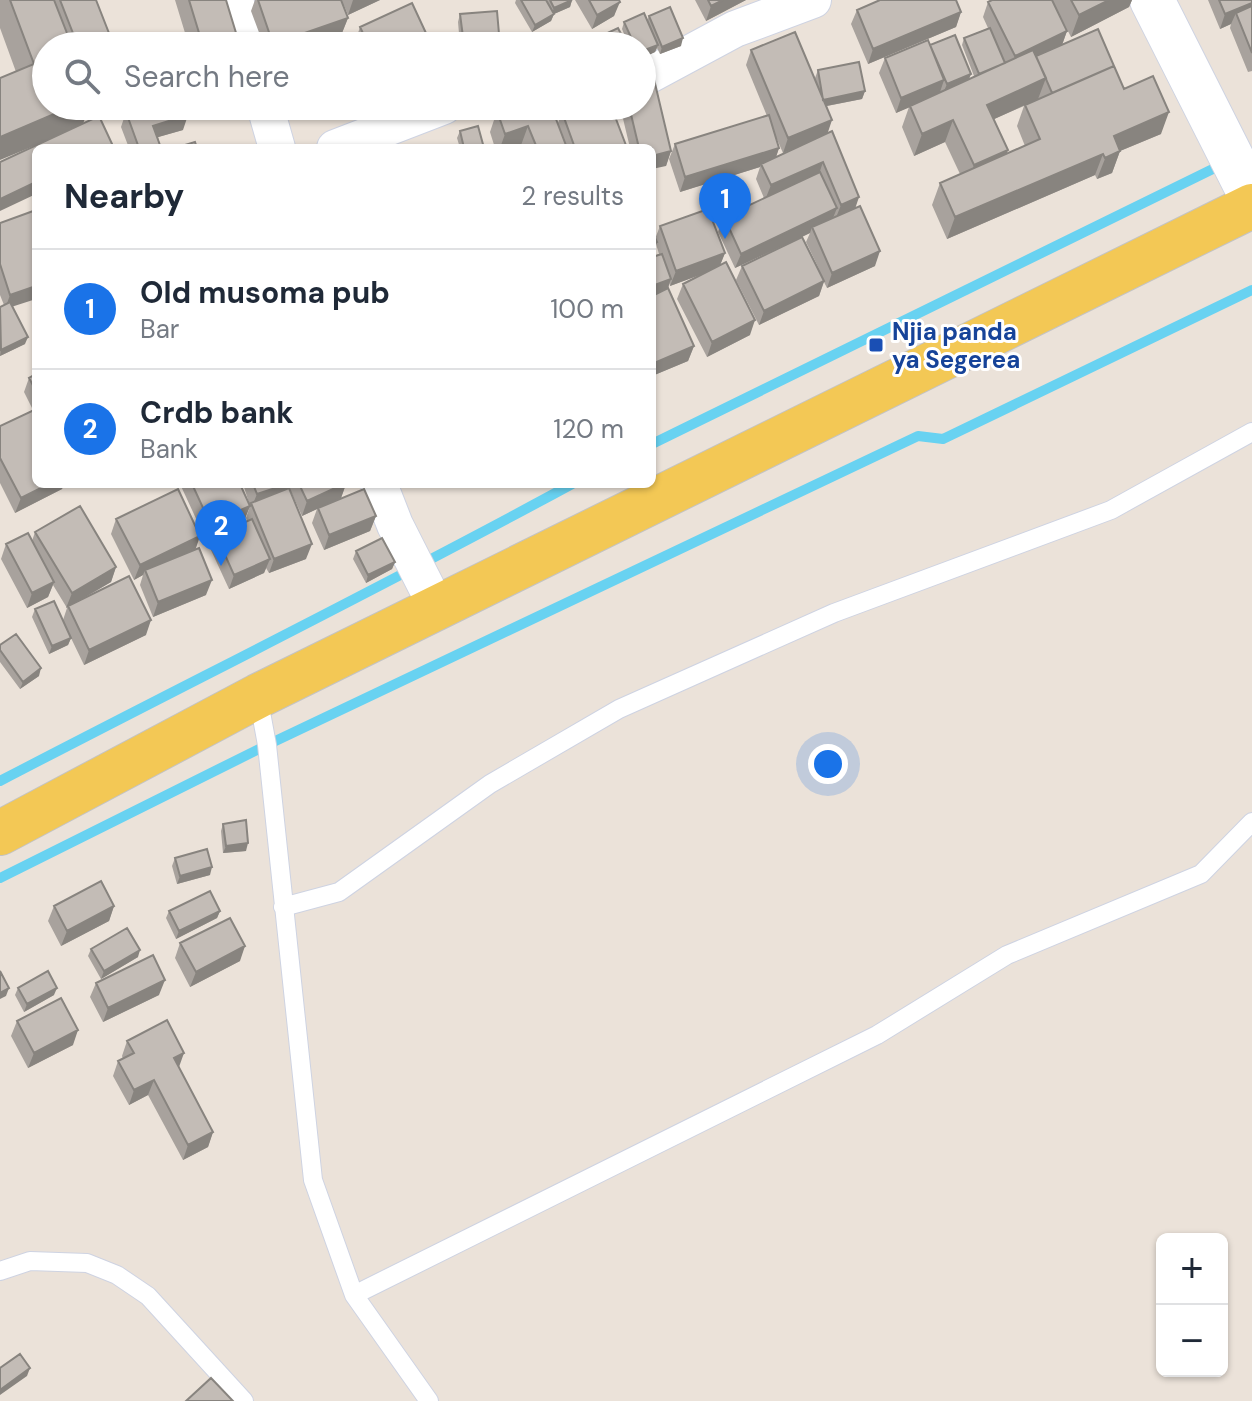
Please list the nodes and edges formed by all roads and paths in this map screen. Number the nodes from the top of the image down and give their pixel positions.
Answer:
1 (235, 0) edge
2 (813, 0) edge
3 (1152, 0) edge
4 (244, 32) edge
5 (656, 71) edge
6 (269, 120) edge
7 (408, 120) edge
8 (276, 144) edge
9 (345, 144) edge
10 (1252, 198) edge
11 (1252, 206) edge
12 (1252, 432) edge
13 (381, 488) edge
14 (437, 608) junction
15 (258, 696) junction
16 (1252, 822) edge
17 (0, 833) edge
18 (283, 907) junction
19 (0, 1271) edge
20 (354, 1295) junction
21 (244, 1401) edge
22 (429, 1401) edge

1 - 4 street
2 - 5 street
3 - 10 main road
6 - 8 street
7 - 9 street
11 - 14 main road
12 - 18 lane
13 - 14 street
14 - 15 main road
15 - 17 main road
15 - 18 lane
16 - 20 lane
18 - 20 lane
19 - 21 lane
20 - 22 lane

